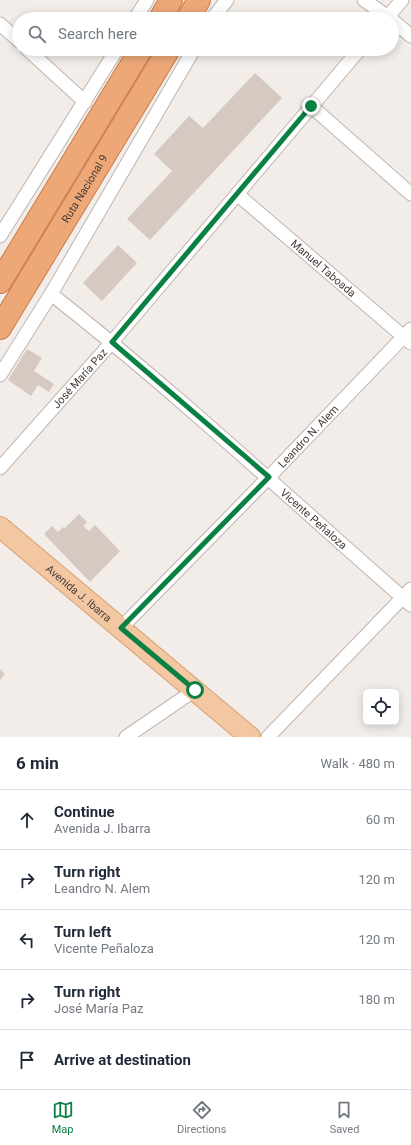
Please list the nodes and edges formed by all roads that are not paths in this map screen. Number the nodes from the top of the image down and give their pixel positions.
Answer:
1 (147, 0) edge
2 (171, 0) edge
3 (199, 0) edge
4 (227, 0) edge
5 (364, 0) edge
6 (402, 0) edge
7 (139, 12) edge
8 (164, 12) edge
9 (192, 12) edge
10 (218, 12) edge
11 (380, 12) edge
12 (394, 12) edge
13 (0, 24) edge
14 (399, 27) edge
15 (12, 35) edge
16 (411, 36) edge
17 (35, 56) edge
18 (113, 56) edge
19 (137, 56) edge
20 (165, 56) edge
21 (190, 56) edge
22 (354, 56) edge
23 (85, 102) junction
24 (311, 106) junction
25 (237, 194) junction
26 (411, 194) edge
27 (0, 236) edge
28 (0, 282) edge
29 (51, 294) junction
30 (0, 328) edge
31 (408, 336) edge
32 (112, 342) junction
33 (0, 375) edge
34 (0, 468) edge
35 (269, 477) junction
36 (0, 527) edge
37 (408, 598) edge
38 (121, 628) junction
39 (195, 690) junction
40 (126, 737) edge
41 (250, 737) edge
42 (268, 737) edge

1 - 7 street
2 - 8 highway
3 - 9 highway
4 - 10 street
5 - 11 street
6 - 12 street
13 - 15 street
14 - 16 street
17 - 23 street
18 - 23 street
19 - 28 highway
20 - 30 highway, Ruta Nacional 9
21 - 29 street
22 - 24 street, José María Paz
23 - 27 street
24 - 25 street, José María Paz
24 - 26 street
25 - 31 street, Manuel Taboada
25 - 32 street, José María Paz
29 - 32 street, Vicente Peñaloza
29 - 33 street
31 - 35 street, Leandro N. Alem
32 - 34 street, José María Paz
32 - 35 street, Vicente Peñaloza
35 - 37 street, Vicente Peñaloza
35 - 38 street, Leandro N. Alem
36 - 38 main road, Avenida J. Ibarra
37 - 42 street
38 - 39 main road, Avenida J. Ibarra
39 - 40 street
39 - 41 main road, Avenida J. Ibarra

